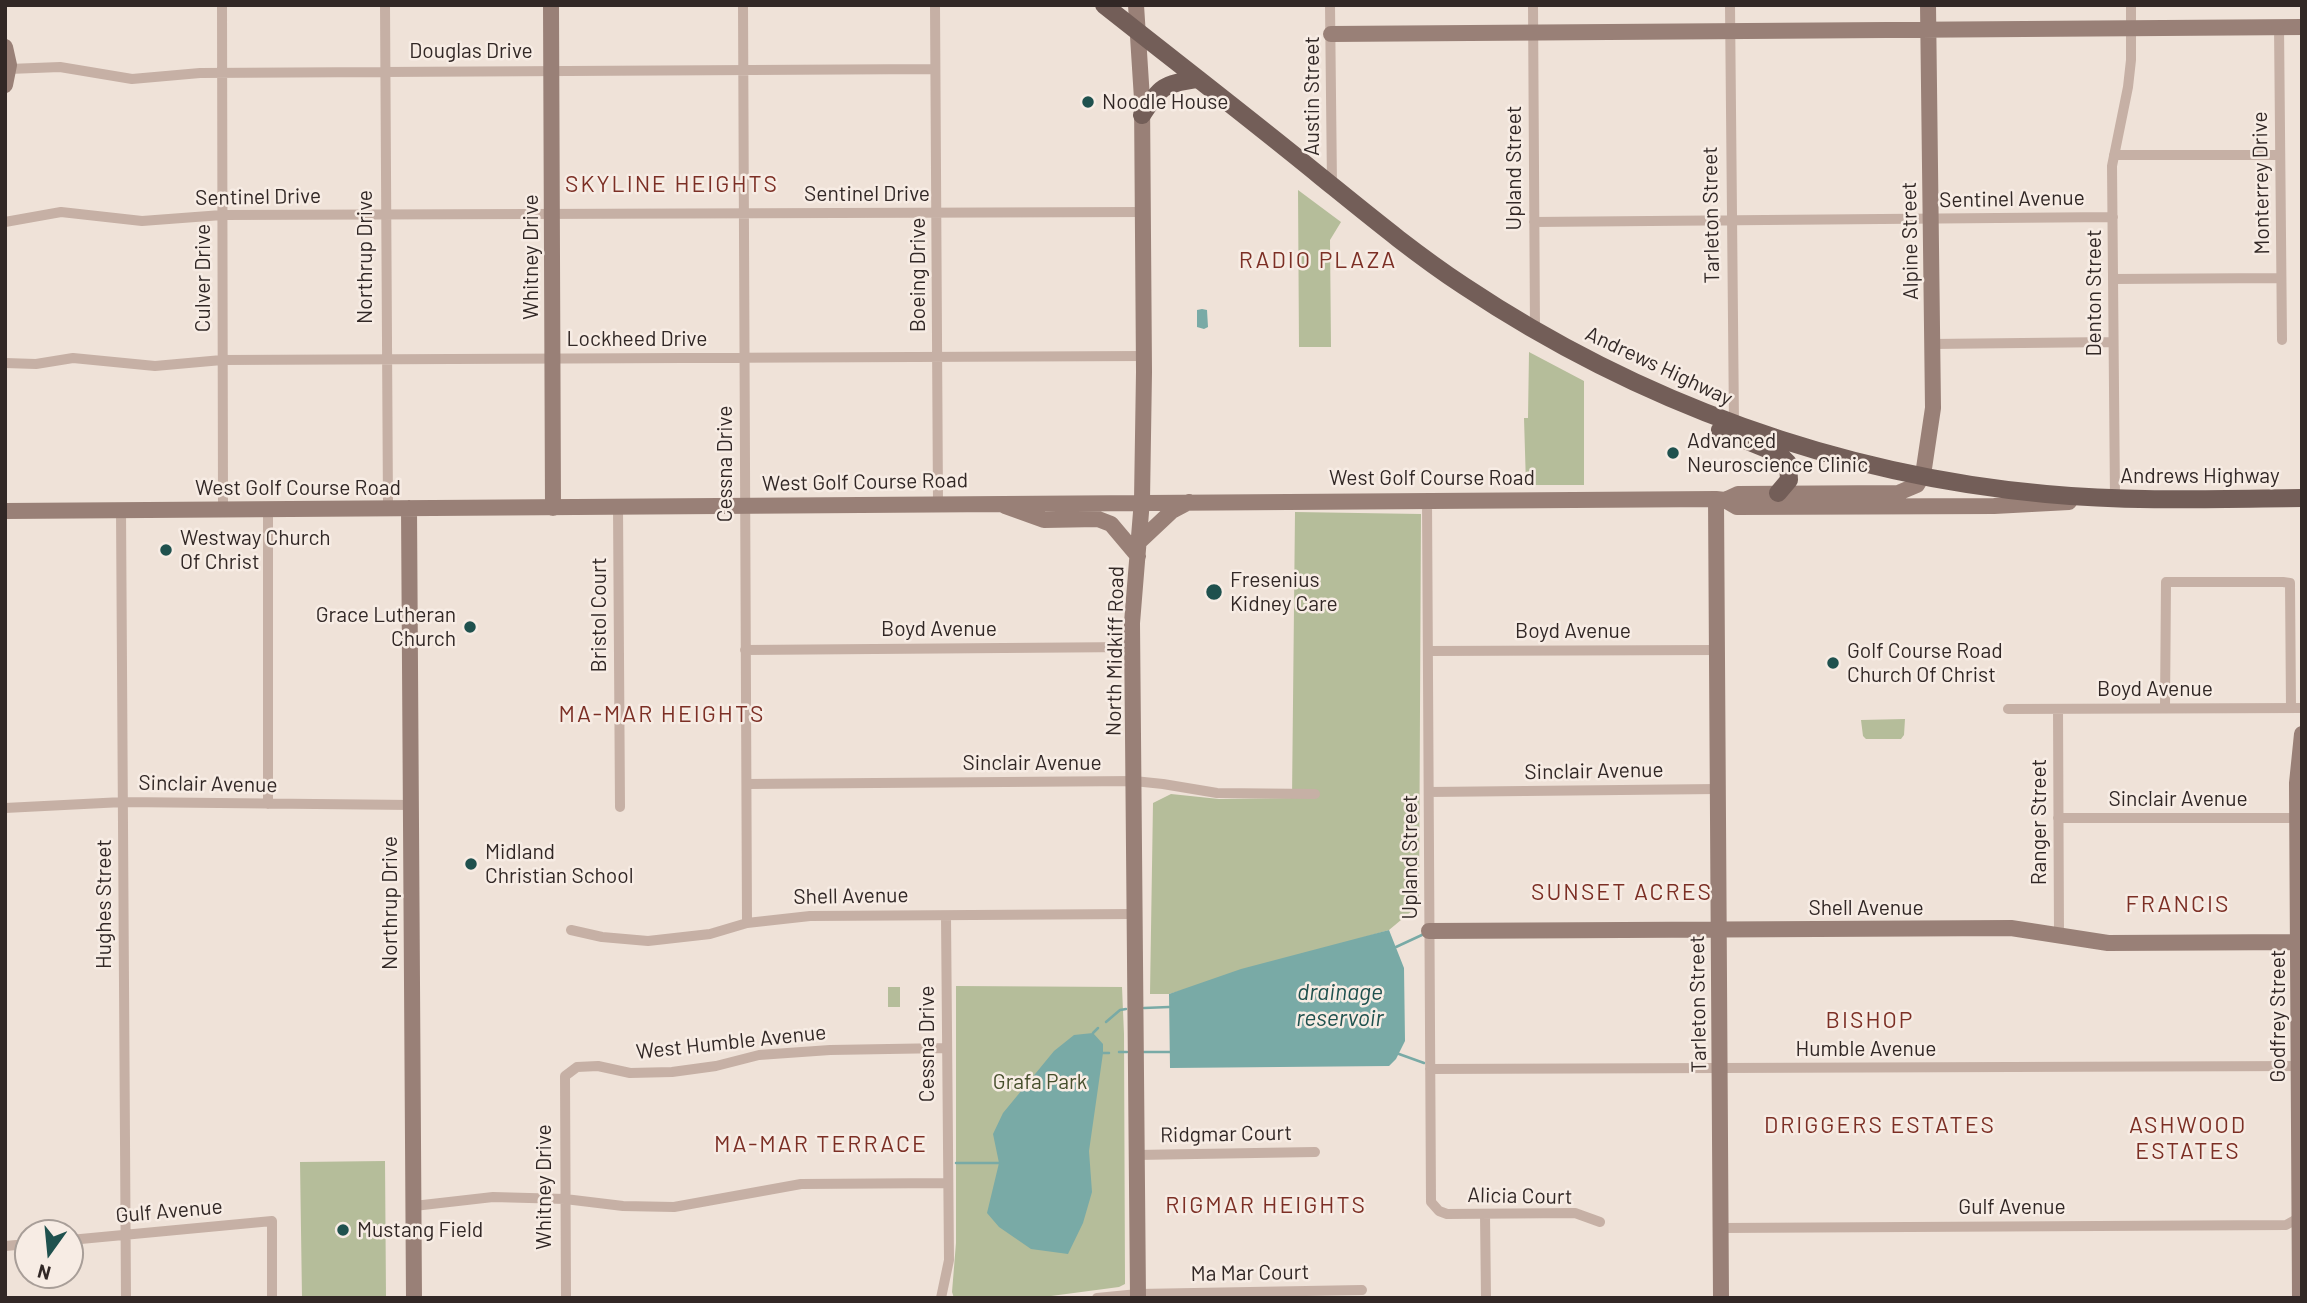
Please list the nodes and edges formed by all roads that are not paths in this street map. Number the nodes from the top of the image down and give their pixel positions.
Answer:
1 (222, 5) edge
2 (385, 5) edge
3 (551, 5) edge
4 (743, 5) edge
5 (935, 5) edge
6 (1104, 5) edge
7 (1136, 5) edge
8 (1330, 5) edge
9 (1533, 5) edge
10 (1730, 5) edge
11 (1928, 5) edge
12 (2131, 5) edge
13 (2279, 26) junction
14 (2131, 27) junction
15 (2302, 27) edge
16 (1929, 29) junction
17 (1730, 31) junction
18 (1138, 32) junction
19 (1533, 33) junction
20 (1331, 34) junction
21 (5, 47) edge
22 (935, 69) junction
23 (551, 70) junction
24 (744, 70) junction
25 (385, 71) junction
26 (222, 74) junction
27 (7, 77) edge
28 (1197, 79) junction
29 (1142, 115) junction
30 (2114, 155) junction
31 (2280, 155) junction
32 (1332, 186) junction
33 (1143, 212) junction
34 (936, 213) junction
35 (552, 214) junction
36 (744, 214) junction
37 (222, 215) junction
38 (386, 215) junction
39 (2112, 217) junction
40 (1930, 219) junction
41 (1732, 220) junction
42 (5, 222) edge
43 (1534, 222) junction
44 (2281, 278) junction
45 (2113, 279) junction
46 (1535, 330) junction
47 (2282, 340) dead end
48 (2113, 342) junction
49 (1932, 344) junction
50 (1144, 356) junction
51 (937, 357) junction
52 (552, 358) junction
53 (744, 358) junction
54 (387, 359) junction
55 (222, 360) junction
56 (5, 363) edge
57 (1679, 403) junction
58 (1734, 425) junction
59 (1923, 475) junction
60 (1777, 494) junction
61 (2302, 498) edge
62 (1721, 499) junction
63 (2115, 499) junction
64 (1142, 500) junction
65 (1195, 500) junction
66 (1427, 500) junction
67 (993, 502) junction
68 (938, 503) junction
69 (745, 505) junction
70 (618, 507) junction
71 (409, 508) junction
72 (552, 508) junction
73 (223, 509) junction
74 (268, 509) junction
75 (388, 509) junction
76 (121, 510) junction
77 (5, 511) edge
78 (1139, 549) junction
79 (1133, 647) junction
80 (746, 650) junction
81 (1717, 650) junction
82 (1429, 651) junction
83 (2165, 708) junction
84 (2296, 708) edge
85 (2008, 709) dead end
86 (2058, 709) junction
87 (2302, 734) edge
88 (1134, 781) junction
89 (747, 784) junction
90 (1717, 789) junction
91 (1429, 792) junction
92 (1315, 794) dead end
93 (123, 802) junction
94 (268, 804) junction
95 (411, 806) junction
96 (620, 807) dead end
97 (5, 808) edge
98 (2299, 809) edge
99 (2058, 818) junction
100 (1134, 914) junction
101 (946, 916) junction
102 (747, 923) junction
103 (571, 930) dead end
104 (1718, 930) junction
105 (1429, 931) junction
106 (2059, 935) junction
107 (2300, 942) edge
108 (947, 1048) junction
109 (2301, 1066) edge
110 (1720, 1068) junction
111 (1430, 1069) junction
112 (565, 1076) joint
113 (1315, 1152) dead end
114 (1136, 1155) junction
115 (948, 1183) junction
116 (565, 1199) junction
117 (414, 1206) junction
118 (1439, 1211) joint
119 (1485, 1214) junction
120 (2301, 1217) edge
121 (1600, 1222) dead end
122 (1721, 1228) junction
123 (126, 1234) junction
124 (84, 1238) edge
125 (1362, 1290) dead end
126 (1138, 1296) edge
127 (126, 1298) edge
128 (272, 1298) edge
129 (414, 1298) edge
130 (566, 1298) edge
131 (942, 1298) edge
132 (1097, 1298) edge
133 (1486, 1298) edge
134 (1721, 1298) edge
135 (2300, 1298) edge

1 - 26 street, Culver Drive
2 - 25 street, Northrup Drive
3 - 23 street, Whitney Drive
4 - 24 street, Cessna Drive
5 - 22 street, Boeing Drive
6 - 18 main road, Andrews Highway
7 - 18 street, North Midkiff Road
8 - 20 street, Austin Street
9 - 19 street, Upland Street
10 - 17 street, Tarleton Street
11 - 16 street, Alpine Street
12 - 14 street, Denton Street
13 - 14 street
13 - 15 street
13 - 31 street, Monterrey Drive
14 - 16 street
14 - 30 street, Denton Street
16 - 17 street
16 - 40 street, Alpine Street
17 - 19 street
17 - 41 street, Tarleton Street
18 - 28 main road, Andrews Highway
18 - 29 street, North Midkiff Road
19 - 20 street
19 - 43 street, Upland Street
20 - 32 street, Austin Street
21 - 27 street
22 - 24 street, Douglas Drive
22 - 34 street, Boeing Drive
23 - 24 street, Douglas Drive
23 - 25 street, Douglas Drive
23 - 35 street, Whitney Drive
24 - 36 street, Cessna Drive
25 - 26 street, Douglas Drive
25 - 38 street, Northrup Drive
26 - 27 street, Douglas Drive
26 - 37 street, Culver Drive
28 - 29 main road
28 - 32 main road, Andrews Highway
29 - 33 street, North Midkiff Road
30 - 31 street
30 - 39 street, Denton Street
31 - 44 street, Monterrey Drive
32 - 46 main road, Andrews Highway
33 - 34 street, Sentinel Drive
33 - 50 street, North Midkiff Road
34 - 36 street, Sentinel Drive
34 - 51 street, Boeing Drive
35 - 36 street, Sentinel Drive
35 - 38 street, Sentinel Drive
35 - 52 street, Whitney Drive
36 - 53 street, Cessna Drive
37 - 38 street, Sentinel Drive
37 - 42 street, Sentinel Drive
37 - 55 street, Culver Drive
38 - 54 street, Northrup Drive
39 - 40 street, Sentinel Avenue
39 - 45 street, Denton Street
40 - 41 street, Sentinel Avenue
40 - 49 street, Alpine Street
41 - 43 street, Sentinel Avenue
41 - 58 street, Tarleton Street
43 - 46 street, Upland Street
44 - 45 street
44 - 47 street, Monterrey Drive
45 - 48 street, Denton Street
46 - 57 main road, Andrews Highway
48 - 49 street
48 - 63 street, Denton Street
49 - 59 street, Alpine Street
50 - 51 street, Lockheed Drive
50 - 64 street, North Midkiff Road
51 - 53 street, Lockheed Drive
51 - 68 street, Boeing Drive
52 - 53 street, Lockheed Drive
52 - 54 street, Lockheed Drive
52 - 72 street, Whitney Drive
53 - 69 street, Cessna Drive
54 - 55 street, Lockheed Drive
54 - 75 street, Northrup Drive
55 - 56 street, Lockheed Drive
55 - 73 street, Culver Drive
57 - 58 main road, Andrews Highway
57 - 60 main road
58 - 59 main road, Andrews Highway
59 - 60 street, West Golf Course Road
59 - 63 main road, Andrews Highway
60 - 62 street, West Golf Course Road
61 - 63 main road, Andrews Highway
62 - 63 street, West Golf Course Road
62 - 66 street, West Golf Course Road
62 - 81 street, Tarleton Street
64 - 65 street, West Golf Course Road
64 - 67 street, West Golf Course Road
64 - 78 street, North Midkiff Road
65 - 66 street, West Golf Course Road
65 - 78 street
66 - 82 street, Upland Street
67 - 68 street, West Golf Course Road
67 - 78 street
68 - 69 street, West Golf Course Road
69 - 70 street, West Golf Course Road
69 - 80 street, Cessna Drive
70 - 72 street, West Golf Course Road
70 - 96 street, Bristol Court
71 - 72 street, West Golf Course Road
71 - 75 street, West Golf Course Road
71 - 95 street, Northrup Drive
73 - 74 street, West Golf Course Road
73 - 76 street, West Golf Course Road
74 - 75 street, West Golf Course Road
74 - 94 street
76 - 77 street, West Golf Course Road
76 - 93 street, Hughes Street
78 - 79 street, North Midkiff Road
79 - 80 street, Boyd Avenue
79 - 88 street, North Midkiff Road
80 - 89 street, Cessna Drive
81 - 82 street, Boyd Avenue
81 - 90 street, Tarleton Street
82 - 91 street, Upland Street
83 - 84 street, Boyd Avenue
83 - 84 street
83 - 86 street, Boyd Avenue
85 - 86 street, Boyd Avenue
86 - 99 street, Ranger Street
87 - 98 street, Godfrey Street
88 - 89 street, Sinclair Avenue
88 - 92 street, Sinclair Avenue
88 - 100 street, North Midkiff Road
89 - 102 street, Cessna Drive
90 - 91 street, Sinclair Avenue
90 - 104 street, Tarleton Street
91 - 105 street, Upland Street
93 - 94 street, Sinclair Avenue
93 - 97 street, Sinclair Avenue
93 - 123 street, Hughes Street
94 - 95 street, Sinclair Avenue
95 - 117 street, Northrup Drive
98 - 99 street, Sinclair Avenue
98 - 107 street, Godfrey Street
99 - 106 street, Ranger Street
100 - 101 street, Shell Avenue
100 - 114 street, North Midkiff Road
101 - 102 street, Shell Avenue
101 - 108 street, Cessna Drive
102 - 103 street, Shell Avenue
104 - 105 street, Shell Avenue
104 - 106 street, Shell Avenue
104 - 110 street, Tarleton Street
105 - 111 street, Upland Street
106 - 107 street, Shell Avenue
107 - 109 street, Godfrey Street
108 - 112 street, West Humble Avenue
108 - 115 street, Cessna Drive
109 - 110 street, Humble Avenue
109 - 120 street, Godfrey Street
110 - 111 street, Humble Avenue
110 - 122 street, Tarleton Street
111 - 118 street, Upland Street
112 - 116 street, Whitney Drive
113 - 114 street, Ridgmar Court
114 - 126 street, North Midkiff Road
115 - 116 street
115 - 131 street, Cessna Drive
116 - 117 street
116 - 130 street, Whitney Drive
117 - 129 street, Northrup Drive
118 - 119 street, Alicia Court
119 - 121 street, Alicia Court
119 - 133 street
120 - 122 street, Gulf Avenue
120 - 135 street, Godfrey Street
122 - 134 street, Tarleton Street
123 - 124 street, Gulf Avenue
123 - 127 street, Hughes Street
123 - 128 street, Gulf Avenue
125 - 126 street, Ma Mar Court
126 - 132 street, Ma Mar Court

